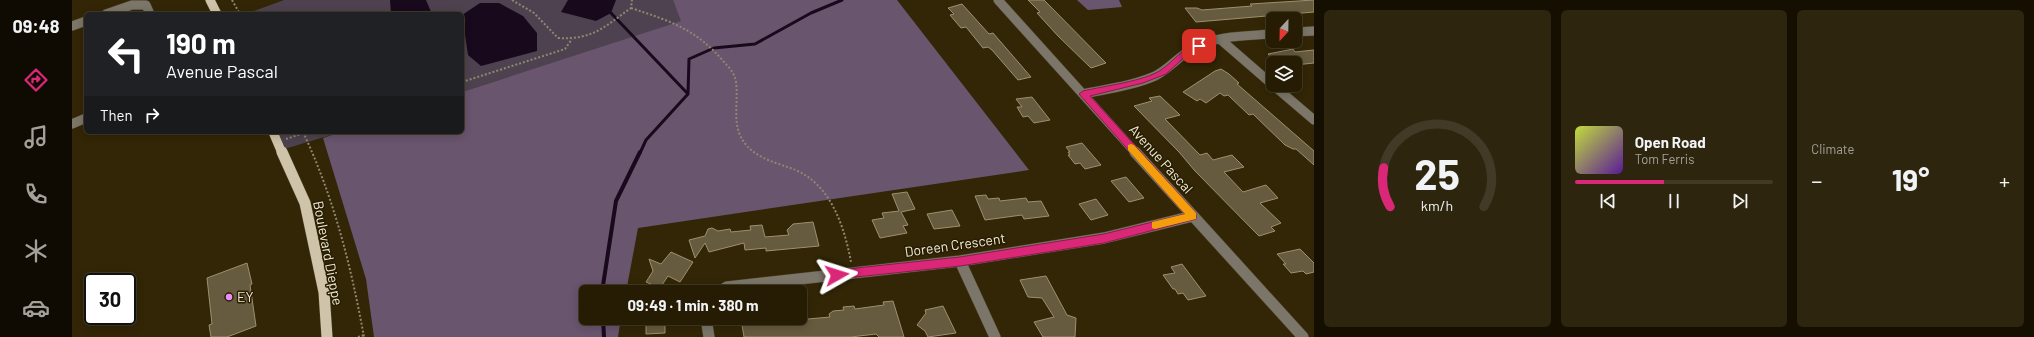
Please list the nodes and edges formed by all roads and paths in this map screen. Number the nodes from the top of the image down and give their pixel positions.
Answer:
1 (210, 0) edge
2 (232, 0) edge
3 (512, 0) edge
4 (632, 0) edge
5 (998, 0) edge
6 (631, 8) junction
7 (112, 12) edge
8 (149, 12) edge
9 (216, 12) edge
10 (239, 12) edge
11 (84, 22) edge
12 (72, 26) edge
13 (1314, 31) edge
14 (1302, 32) edge
15 (1266, 35) edge
16 (572, 39) junction
17 (1221, 40) junction
18 (1266, 79) edge
19 (464, 81) edge
20 (1281, 92) edge
21 (1083, 94) junction
22 (84, 119) edge
23 (1314, 120) edge
24 (72, 124) edge
25 (293, 134) edge
26 (306, 134) edge
27 (275, 137) edge
28 (1193, 216) junction
29 (960, 261) junction
30 (853, 273) junction
31 (745, 285) edge
32 (707, 325) edge
33 (364, 336) edge
34 (327, 337) edge
35 (358, 337) edge
36 (709, 337) edge
37 (995, 337) edge
38 (1303, 337) edge

1 - 9 main road
2 - 10 path
3 - 16 path
4 - 6 path
5 - 21 street, Avenue Pascal
6 - 16 path
6 - 30 path
7 - 8 street
11 - 12 street
13 - 14 street
15 - 17 street
16 - 19 path
17 - 18 street
17 - 21 street
20 - 23 street
21 - 28 street, Avenue Pascal
22 - 24 street
25 - 27 path
26 - 33 path
27 - 34 main road, Boulevard Dieppe
28 - 29 street, Doreen Crescent
28 - 38 street, Avenue Pascal
29 - 30 street, Doreen Crescent
29 - 37 street
30 - 31 street, Doreen Crescent
32 - 36 street
33 - 35 path

